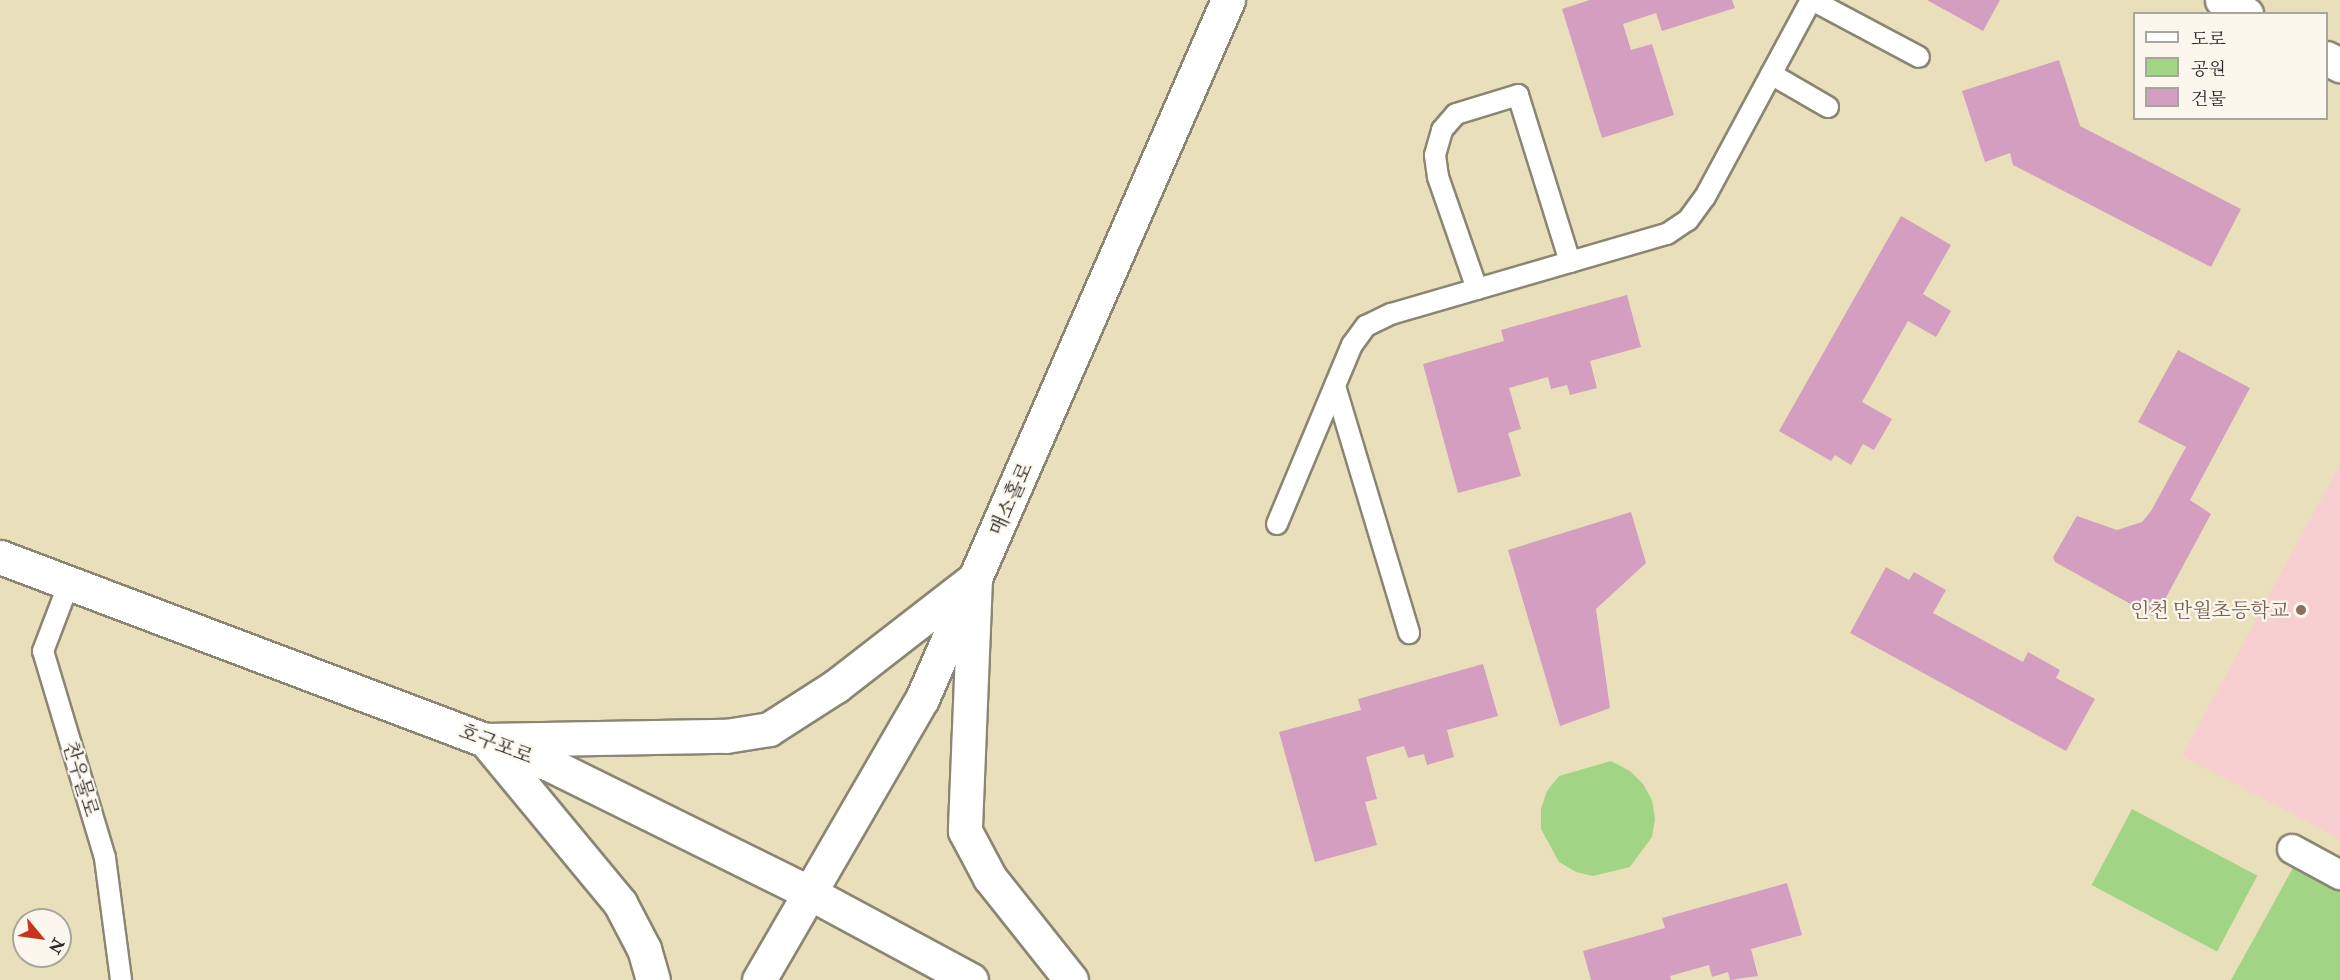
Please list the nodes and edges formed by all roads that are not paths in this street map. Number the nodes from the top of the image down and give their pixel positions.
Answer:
1 (1228, 0) edge
2 (1811, 0) edge
3 (2222, 0) edge
4 (2243, 12) edge
5 (1919, 57) dead end
6 (1771, 74) junction
7 (1828, 107) dead end
8 (1570, 262) junction
9 (1478, 290) junction
10 (1335, 386) junction
11 (1277, 524) dead end
12 (0, 556) edge
13 (975, 578) junction
14 (69, 583) junction
15 (1409, 633) dead end
16 (486, 740) junction
17 (2292, 849) dead end
18 (2340, 875) edge
19 (810, 893) junction
20 (121, 980) edge
21 (653, 980) edge
22 (759, 980) edge
23 (970, 980) edge
24 (1071, 980) edge

1 - 13 main road, 매소홀로
2 - 5 lane
2 - 6 lane
3 - 4 main road
6 - 7 lane
6 - 8 lane
8 - 9 lane
8 - 9 lane
9 - 10 lane
10 - 11 lane
10 - 15 lane
12 - 14 main road, 호구포로
13 - 16 main road
13 - 19 main road, 매소홀로
13 - 24 main road
14 - 16 main road, 호구포로
14 - 20 lane, 찬우물로
16 - 19 main road, 호구포로
16 - 21 main road
17 - 18 street
19 - 22 main road, 매소홀로
19 - 23 main road, 호구포로

